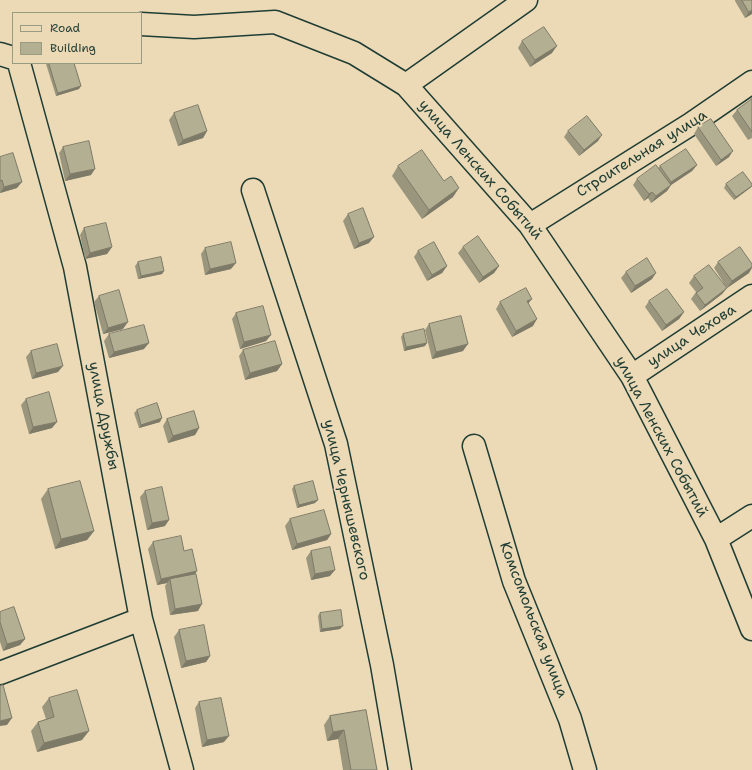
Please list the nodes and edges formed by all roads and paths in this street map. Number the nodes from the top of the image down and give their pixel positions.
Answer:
1 (526, 0) edge
2 (142, 24) edge
3 (0, 54) edge
4 (12, 58) edge
5 (19, 64) edge
6 (752, 82) edge
7 (406, 85) junction
8 (253, 190) dead end
9 (530, 225) junction
10 (752, 296) edge
11 (632, 376) junction
12 (474, 446) dead end
13 (752, 516) edge
14 (716, 539) junction
15 (141, 619) junction
16 (752, 629) edge
17 (0, 673) edge
18 (182, 770) edge
19 (400, 770) edge
20 (585, 770) edge

1 - 7 street
2 - 7 street, улица Ленских Событий
3 - 4 street
5 - 15 street, улица Дружбы
6 - 9 street, Строительная улица
7 - 9 street, улица Ленских Событий
8 - 19 street, улица Чернышевского
9 - 11 street, улица Ленских Событий
10 - 11 street, улица Чехова
11 - 14 street, улица Ленских Событий
12 - 20 street, Комсомольская улица
13 - 14 street
14 - 16 street, улица Ленских Событий
15 - 17 street
15 - 18 street, улица Дружбы

